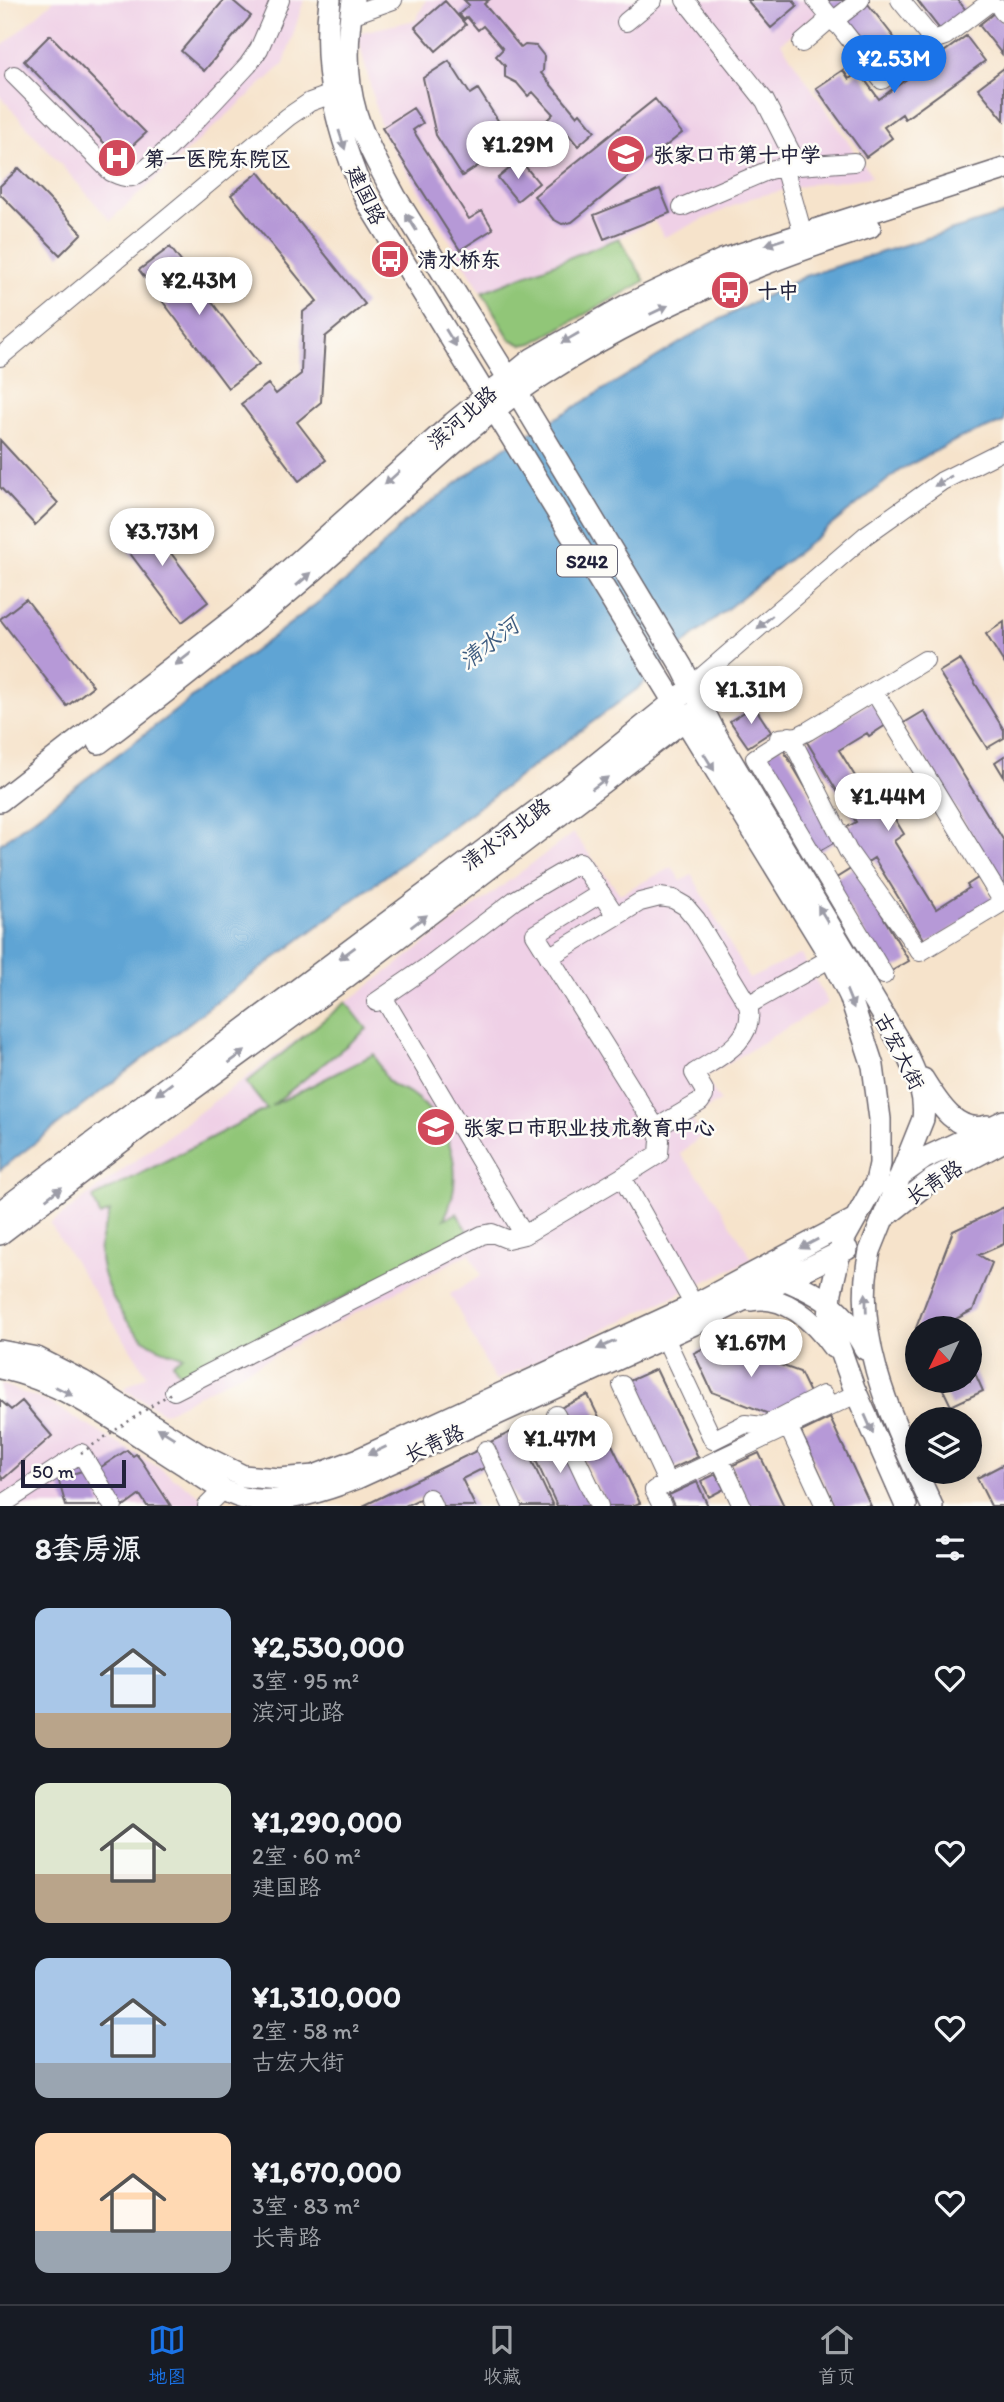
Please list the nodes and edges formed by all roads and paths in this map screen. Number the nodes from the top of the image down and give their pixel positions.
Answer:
1 (280, 0) edge
2 (330, 0) edge
3 (393, 0) edge
4 (653, 0) edge
5 (685, 0) edge
6 (816, 0) edge
7 (860, 0) edge
8 (900, 0) edge
9 (352, 7) edge
10 (998, 7) edge
11 (830, 18) junction
12 (626, 22) dead end
13 (933, 40) junction
14 (802, 43) dead end
15 (14, 75) dead end
16 (331, 94) junction
17 (854, 162) dead end
18 (791, 167) junction
19 (1004, 169) edge
20 (1004, 185) edge
21 (682, 207) dead end
22 (805, 241) junction
23 (0, 357) edge
24 (513, 386) junction
25 (491, 402) junction
26 (1004, 450) edge
27 (925, 660) dead end
28 (687, 677) junction
29 (660, 683) joint
30 (874, 691) junction
31 (701, 707) junction
32 (678, 713) junction
33 (790, 736) junction
34 (734, 765) junction
35 (0, 801) edge
36 (0, 819) edge
37 (848, 850) junction
38 (811, 873) junction
39 (601, 893) junction
40 (616, 916) junction
41 (549, 957) junction
42 (831, 958) junction
43 (884, 975) dead end
44 (748, 1005) junction
45 (907, 1055) junction
46 (877, 1101) junction
47 (656, 1128) junction
48 (1004, 1128) edge
49 (915, 1157) junction
50 (950, 1170) junction
51 (902, 1174) junction
52 (622, 1177) junction
53 (0, 1212) edge
54 (884, 1218) junction
55 (855, 1219) junction
56 (0, 1234) edge
57 (524, 1235) junction
58 (839, 1253) junction
59 (785, 1279) junction
60 (741, 1281) junction
61 (738, 1303) junction
62 (830, 1304) junction
63 (694, 1305) junction
64 (662, 1330) junction
65 (0, 1351) edge
66 (843, 1360) junction
67 (874, 1367) junction
68 (0, 1368) edge
69 (622, 1385) dead end
70 (174, 1391) joint
71 (856, 1394) junction
72 (830, 1406) junction
73 (556, 1415) dead end
74 (789, 1426) junction
75 (486, 1450) dead end
76 (80, 1453) junction
77 (720, 1459) junction
78 (259, 1478) junction
79 (668, 1484) junction
80 (224, 1489) junction
81 (259, 1503) edge
82 (656, 1504) edge
83 (0, 1506) edge
84 (113, 1506) edge
85 (207, 1506) edge
86 (512, 1506) edge
87 (599, 1506) edge
88 (742, 1506) edge
89 (825, 1506) edge
90 (905, 1506) edge
91 (932, 1506) edge

1 - 15 street
2 - 16 main road, 建国路 / S242
3 - 9 street
4 - 12 street
5 - 18 street
6 - 11 street
7 - 11 street
8 - 13 street
24 -> 9 main road, 建国路 / S242
10 - 13 street
11 - 13 street
11 - 14 street
16 - 23 street
16 -> 25 main road, 建国路 / S242
17 - 18 street
18 - 21 street
18 - 22 street
19 - 22 main road, 滨河北路
20 - 22 main road, 滨河北路
22 - 24 main road, 滨河北路
24 - 25 main road, 滨河北路
24 - 28 main road, 建国路 / S242
25 - 29 main road, 建国路 / S242
25 -> 35 main road, 滨河北路
36 -> 25 main road, 滨河北路
26 -> 28 street, 清水河北路
27 - 30 street
28 - 31 main road, 古宏大街
28 - 32 main road, 清水河北路
29 - 32 main road, 古宏大街
30 - 33 street
30 - 37 street
31 - 32 main road, 清水河北路
31 - 34 main road, 古宏大街
32 -> 42 main road, 古宏大街
32 -> 53 main road, 清水河北路
56 -> 32 main road, 清水河北路
33 - 34 street
33 - 37 street
33 - 38 street
34 - 38 main road, 古宏大街
37 - 38 street
38 - 43 street
45 -> 38 main road, 古宏大街
39 - 40 street
39 - 41 street
39 - 57 street
40 - 41 street
40 - 44 street
41 - 47 street
42 - 44 street
42 -> 46 main road, 古宏大街
44 - 47 street
45 - 48 main road
45 - 49 main road, 古宏大街
46 - 49 main road
46 - 55 main road, 古宏大街
47 - 52 street
48 - 49 main road, 长青路
48 - 50 main road, 长青路
49 - 50 main road
49 - 51 main road, 长青路
50 - 54 main road, 长青路
51 - 54 main road
51 - 55 main road, 长青路
52 - 57 street
52 - 63 street
54 - 58 main road, 长青路
67 -> 54 main road
55 - 58 main road, 古宏大街
55 -> 60 main road, 长青路
57 - 70 street
58 - 59 main road, 长青路
58 - 62 main road, 古宏大街
59 - 60 main road
59 - 61 main road, 长青路
59 - 62 main road
60 - 63 main road, 长青路
61 - 64 main road, 长青路
61 - 66 main road
62 - 66 main road, 古宏大街
62 - 67 main road
63 - 64 main road, 长青路
64 - 72 street
64 -> 78 main road, 长青路
64 - 81 main road, 长青路
78 -> 65 main road, 长青路
66 - 71 main road, 古宏大街
67 - 91 main road
68 -> 80 main road, 长青路
69 - 79 street
70 - 76 path, bridge
71 - 72 street
71 -> 90 main road, 古宏大街
72 - 74 street
73 - 87 street
74 - 77 street
74 - 89 street
75 - 86 street
76 - 83 street
76 - 84 street
77 - 79 street
77 - 88 street
78 - 81 street
79 - 82 street
80 - 81 main road, 长青路
80 - 85 street

